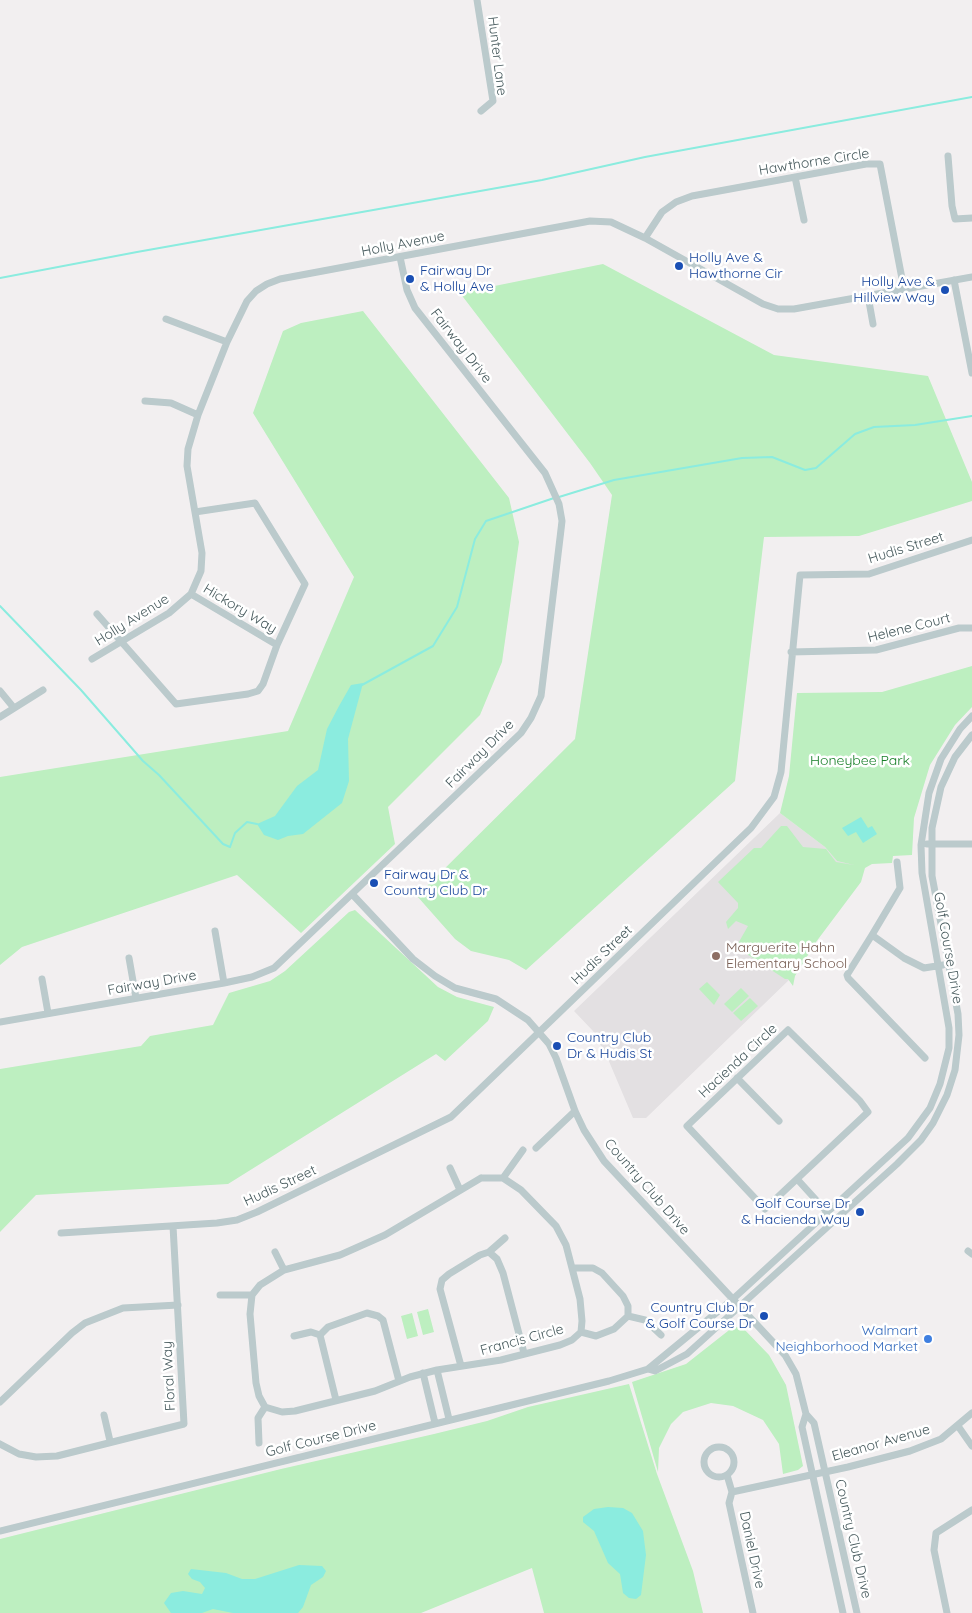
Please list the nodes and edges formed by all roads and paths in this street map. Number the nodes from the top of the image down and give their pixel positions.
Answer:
1 (477, 0) edge
2 (481, 111) dead end
3 (948, 156) dead end
4 (795, 177) junction
5 (972, 218) edge
6 (804, 220) dead end
7 (645, 238) junction
8 (400, 257) junction
9 (972, 277) edge
10 (954, 280) junction
11 (904, 289) junction
12 (868, 296) junction
13 (166, 319) dead end
14 (873, 324) dead end
15 (227, 342) junction
16 (972, 373) edge
17 (145, 401) dead end
18 (198, 415) junction
19 (195, 512) junction
20 (972, 540) edge
21 (191, 594) junction
22 (97, 614) dead end
23 (972, 628) edge
24 (121, 643) junction
25 (277, 645) junction
26 (791, 652) junction
27 (92, 659) dead end
28 (0, 690) edge
29 (43, 690) dead end
30 (14, 708) junction
31 (972, 716) edge
32 (0, 717) edge
33 (972, 735) edge
34 (930, 844) junction
35 (972, 844) edge
36 (920, 845) junction
37 (897, 862) dead end
38 (352, 894) junction
39 (216, 931) dead end
40 (872, 935) junction
41 (129, 958) dead end
42 (948, 964) junction
43 (939, 965) junction
44 (42, 979) dead end
45 (224, 983) junction
46 (136, 998) junction
47 (48, 1014) junction
48 (0, 1022) edge
49 (540, 1034) junction
50 (925, 1058) dead end
51 (738, 1078) junction
52 (575, 1111) junction
53 (779, 1121) dead end
54 (536, 1148) dead end
55 (523, 1150) dead end
56 (450, 1168) dead end
57 (503, 1178) junction
58 (797, 1180) junction
59 (460, 1190) junction
60 (827, 1212) junction
61 (173, 1226) junction
62 (60, 1234) dead end
63 (506, 1238) dead end
64 (275, 1252) dead end
65 (489, 1252) junction
66 (572, 1268) junction
67 (284, 1270) junction
68 (220, 1296) dead end
69 (252, 1296) junction
70 (733, 1299) junction
71 (178, 1305) junction
72 (740, 1307) junction
73 (628, 1316) junction
74 (581, 1332) junction
75 (320, 1335) junction
76 (661, 1335) dead end
77 (294, 1336) dead end
78 (524, 1353) junction
79 (461, 1366) junction
80 (648, 1369) junction
81 (437, 1370) junction
82 (423, 1373) junction
83 (399, 1381) junction
84 (336, 1400) junction
85 (0, 1402) edge
86 (265, 1407) junction
87 (972, 1413) edge
88 (806, 1414) junction
89 (104, 1415) dead end
90 (449, 1420) junction
91 (435, 1423) junction
92 (958, 1426) junction
93 (110, 1441) junction
94 (259, 1443) dead end
95 (0, 1444) edge
96 (972, 1446) edge
97 (819, 1473) junction
98 (727, 1475) junction
99 (732, 1492) junction
100 (972, 1510) edge
101 (0, 1531) edge
102 (753, 1613) edge
103 (843, 1613) edge
104 (858, 1613) edge
105 (947, 1613) edge

1 - 2 street, Hunter Lane
3 - 5 street
4 - 6 street
4 - 7 street, Hawthorne Circle
4 - 11 street, Hawthorne Circle
7 - 8 street, Holly Avenue
7 - 12 street, Holly Avenue
8 - 15 street, Holly Avenue
8 - 38 street, Fairway Drive
9 - 10 street, Holly Avenue
10 - 11 street, Holly Avenue
10 - 16 street
11 - 12 street, Holly Avenue
12 - 14 street
13 - 15 street
15 - 18 street, Holly Avenue
17 - 18 street
18 - 19 street, Holly Avenue
19 - 21 street, Holly Avenue
19 - 25 street
20 - 26 street, Hudis Street
21 - 24 street, Holly Avenue
21 - 25 street, Hickory Way
22 - 24 street
23 - 26 street, Helene Court
24 - 25 street
24 - 27 street, Holly Avenue
26 - 49 street, Hudis Street
28 - 30 street
29 - 30 street
30 - 32 street
31 - 36 street, Golf Course Drive
33 - 34 street, Golf Course Drive
34 - 35 street
34 - 36 street
34 - 42 street, Golf Course Drive
36 - 43 street, Golf Course Drive
37 - 40 street
38 - 45 street, Fairway Drive
38 - 49 street, Country Club Drive
39 - 45 street
40 - 43 street
40 - 50 street
41 - 46 street
42 - 43 street
42 - 72 street, Golf Course Drive
43 - 60 street, Golf Course Drive
44 - 47 street
45 - 46 street, Fairway Drive
46 - 47 street, Fairway Drive
47 - 48 street, Fairway Drive
49 - 52 street, Country Club Drive
49 - 61 street, Hudis Street
51 - 53 street
51 - 58 street, Hacienda Circle
51 - 58 street, Hacienda Circle
52 - 54 street
52 - 70 street, Country Club Drive
55 - 57 street
56 - 59 street
57 - 59 street
57 - 66 street, Francis Circle
58 - 60 street
59 - 67 street
60 - 70 street, Golf Course Drive
61 - 62 street, Hudis Street
61 - 71 street, Floral Way
63 - 65 street
64 - 67 street
65 - 78 street
65 - 79 street
66 - 73 street
66 - 74 street, Francis Circle
67 - 69 street
68 - 69 street
69 - 86 street
70 - 72 street, Country Club Drive
70 - 80 street, Golf Course Drive
71 - 85 street
71 - 93 street, Floral Way
72 - 80 street, Golf Course Drive
72 - 88 street, Country Club Drive
73 - 74 street
73 - 76 street
74 - 78 street, Francis Circle
75 - 77 street
75 - 83 street
75 - 84 street
78 - 79 street, Francis Circle
79 - 81 street, Francis Circle
80 - 90 street, Golf Course Drive
81 - 82 street, Francis Circle
81 - 90 street
82 - 83 street, Francis Circle
82 - 91 street
83 - 84 street, Francis Circle
84 - 86 street, Francis Circle
86 - 94 street
87 - 92 street, Eleanor Avenue
88 - 97 street, Country Club Drive
88 - 97 street, Country Club Drive
89 - 93 street
90 - 91 street, Golf Course Drive
91 - 101 street, Golf Course Drive
92 - 96 street
92 - 97 street, Eleanor Avenue
93 - 95 street, Floral Way
97 - 99 street
97 - 103 street, Country Club Drive
97 - 104 street, Country Club Drive
98 - 98 street
98 - 99 street, Daniel Drive
99 - 102 street, Daniel Drive
100 - 105 street

